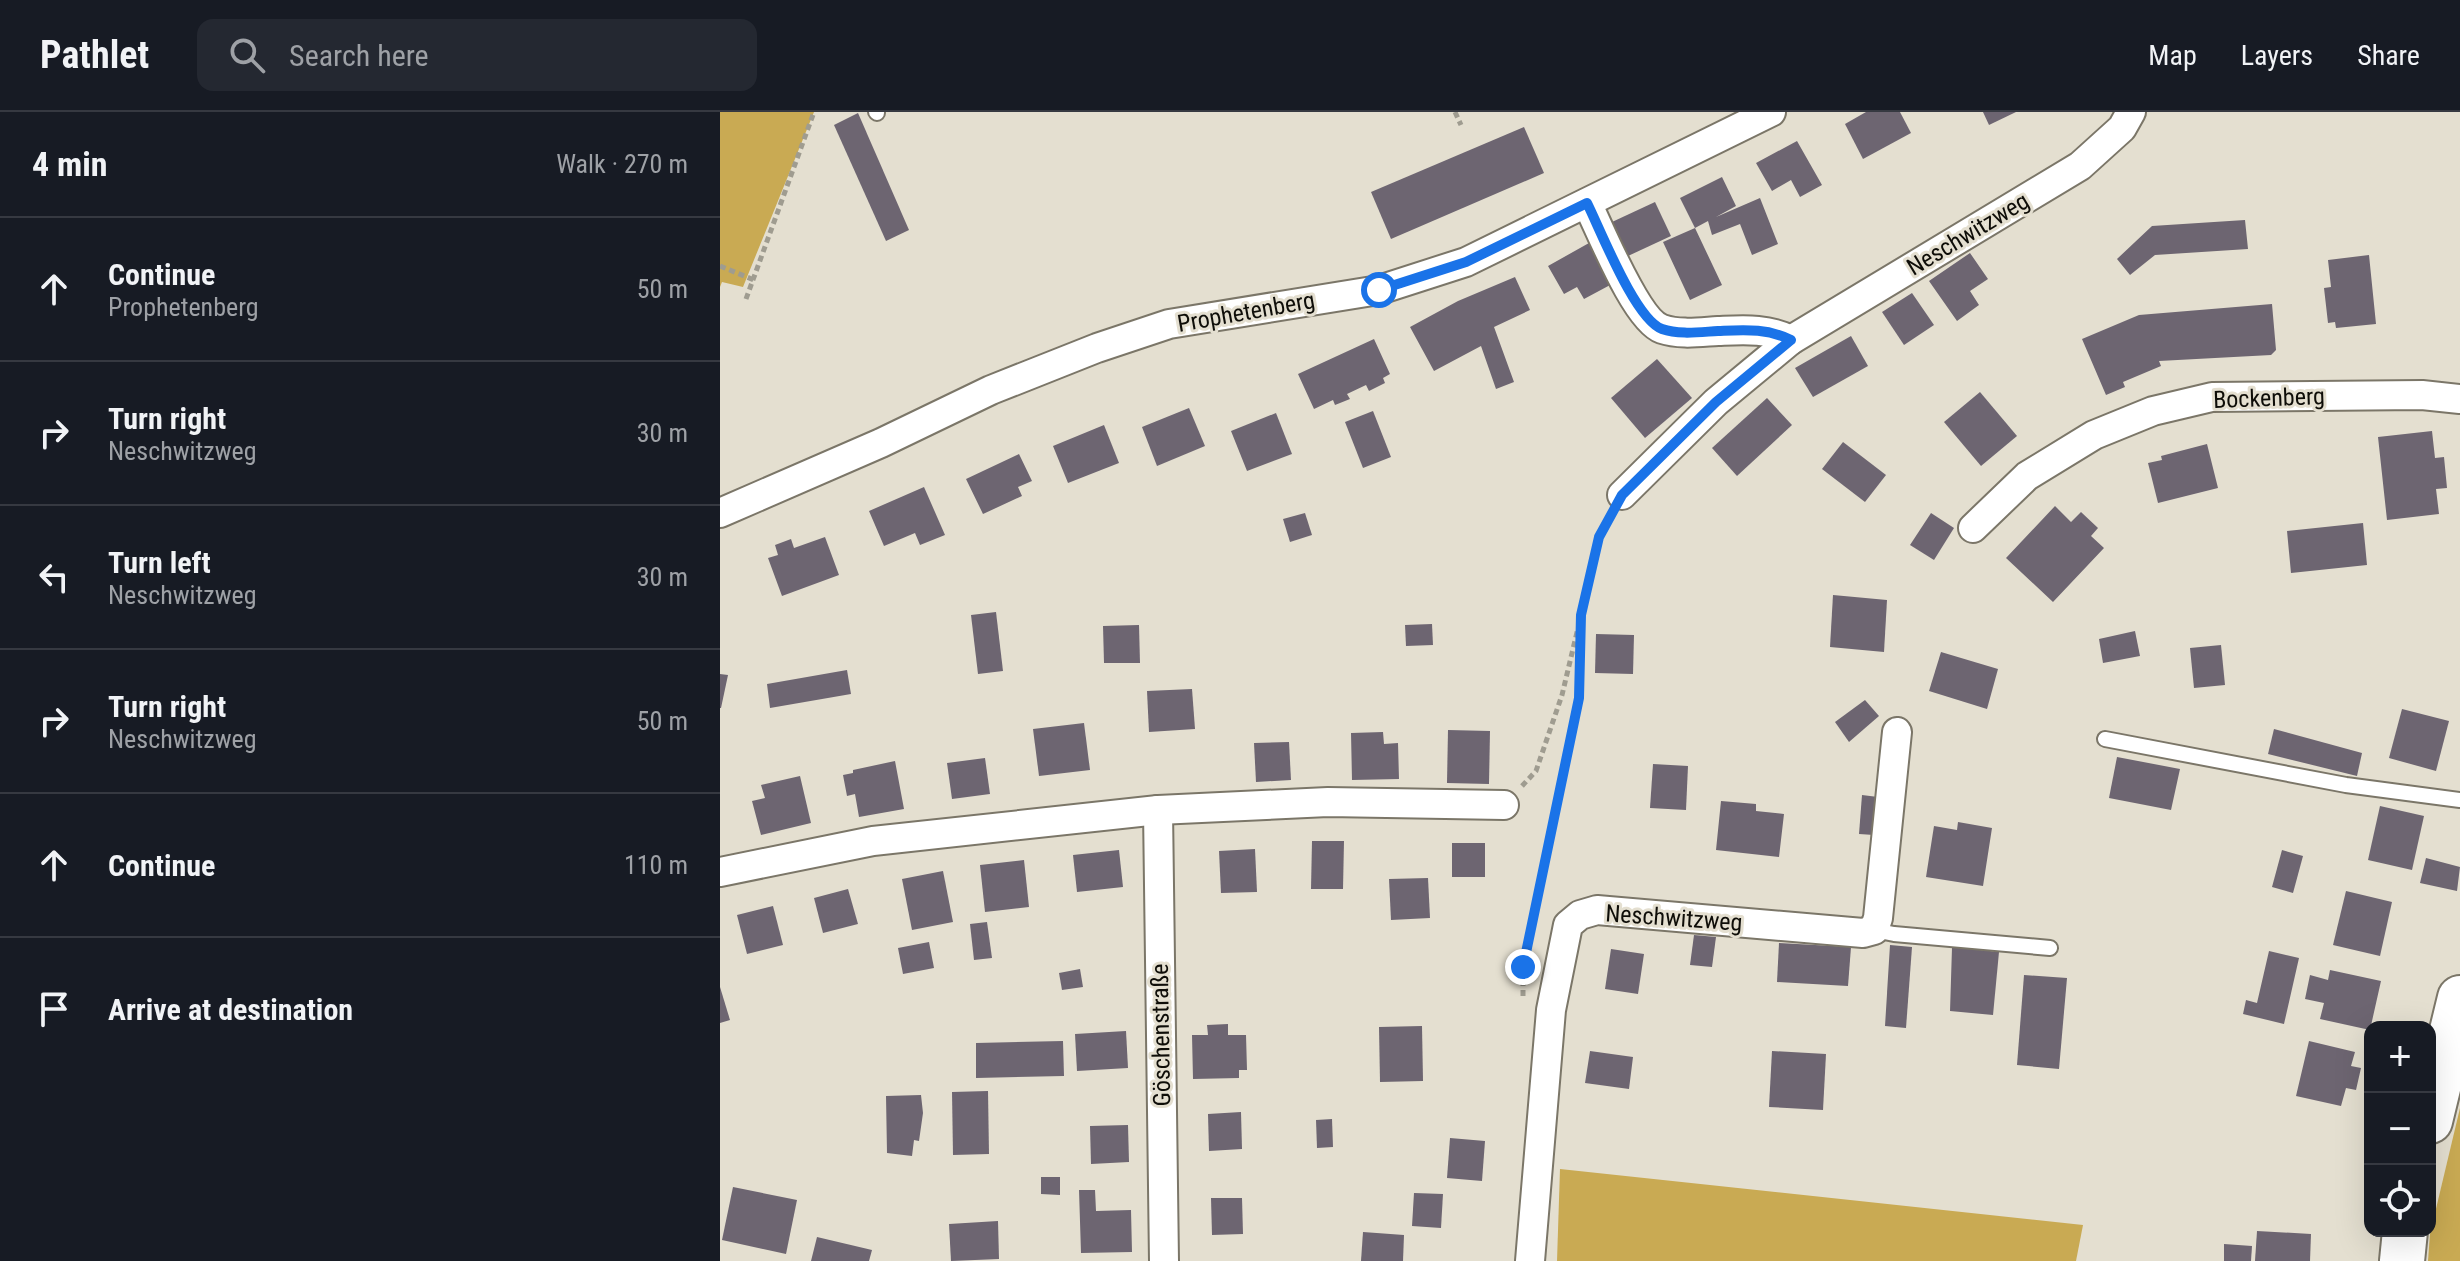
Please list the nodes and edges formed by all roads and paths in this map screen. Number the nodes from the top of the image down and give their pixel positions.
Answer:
1 (814, 112) edge
2 (1455, 112) edge
3 (1771, 112) edge
4 (2131, 112) edge
5 (1461, 125) dead end
6 (1587, 203) junction
7 (720, 266) edge
8 (754, 280) junction
9 (746, 299) dead end
10 (1791, 340) junction
11 (2460, 399) edge
12 (1622, 495) joint
13 (720, 513) edge
14 (1973, 528) dead end
15 (1581, 615) junction
16 (1897, 732) dead end
17 (2105, 739) dead end
18 (1536, 771) dead end
19 (2460, 800) edge
20 (1504, 805) dead end
21 (1158, 810) junction
22 (720, 872) edge
23 (1874, 930) junction
24 (2050, 948) dead end
25 (2460, 998) edge
26 (1523, 999) dead end
27 (2436, 1096) edge
28 (2404, 1237) edge
29 (1164, 1261) edge
30 (1530, 1261) edge
31 (2402, 1261) edge

1 - 8 path
2 - 5 path
3 - 6 street, Prophetenberg
4 - 10 street, Neschwitzweg
6 - 10 street
6 - 13 street, Prophetenberg
7 - 8 path
8 - 9 path
10 - 12 street, Neschwitzweg
11 - 14 street, Bockenberg
12 - 15 path
15 - 18 path
15 - 26 path
16 - 23 street
17 - 19 lane
20 - 21 street
21 - 22 street
21 - 29 street, Göschenstraße
23 - 24 lane
23 - 30 street, Neschwitzweg
25 - 27 main road
28 - 31 main road

